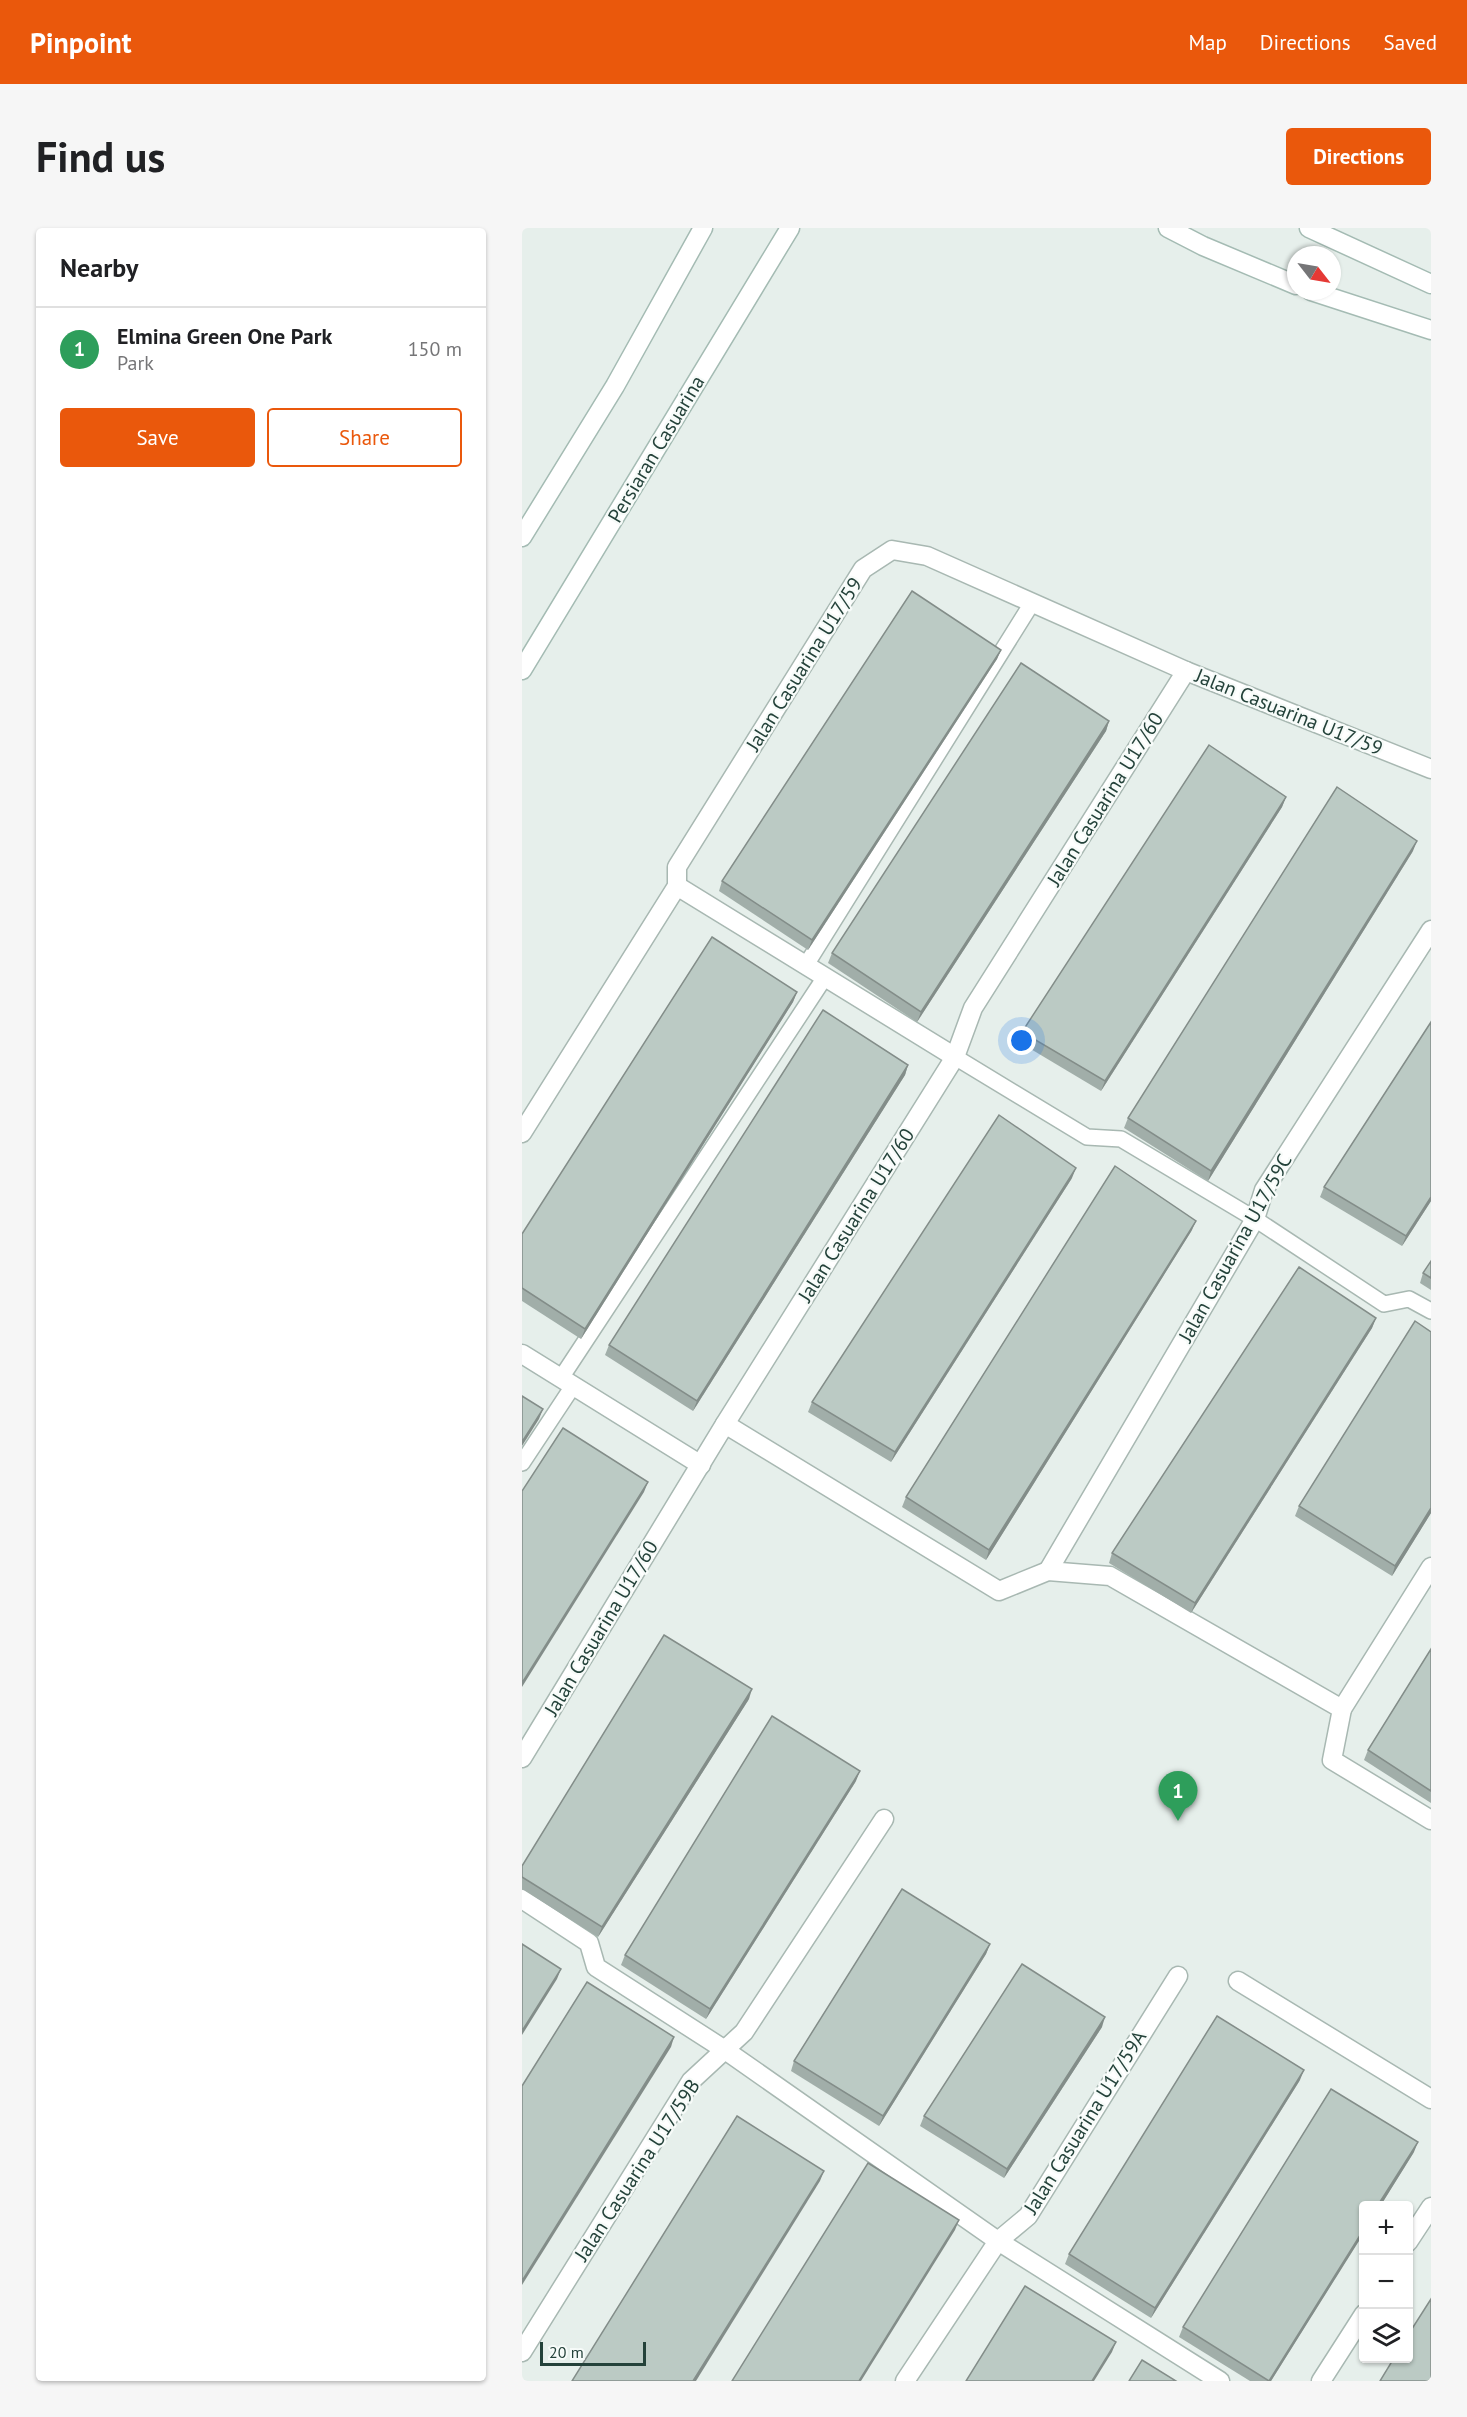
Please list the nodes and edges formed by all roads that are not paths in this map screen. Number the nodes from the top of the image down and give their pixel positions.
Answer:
1 (704, 228) edge
2 (790, 228) edge
3 (1168, 228) edge
4 (1309, 228) edge
5 (1287, 281) edge
6 (1431, 284) edge
7 (1339, 300) edge
8 (1431, 330) edge
9 (522, 537) edge
10 (1032, 603) junction
11 (522, 670) edge
12 (1186, 670) junction
13 (1431, 769) edge
14 (676, 886) junction
15 (1431, 930) edge
16 (806, 965) junction
17 (825, 977) junction
18 (955, 1057) junction
19 (522, 1133) edge
20 (1255, 1220) junction
21 (1431, 1311) edge
22 (522, 1354) edge
23 (567, 1382) junction
24 (725, 1424) junction
25 (522, 1463) edge
26 (700, 1465) junction
27 (1431, 1567) edge
28 (1048, 1571) junction
29 (1342, 1709) junction
30 (522, 1758) edge
31 (884, 1819) dead end
32 (1431, 1820) edge
33 (522, 1899) edge
34 (1178, 1976) dead end
35 (1238, 1981) dead end
36 (725, 2050) junction
37 (1431, 2099) edge
38 (1431, 2206) edge
39 (1413, 2234) edge
40 (998, 2241) junction
41 (1359, 2322) edge
42 (522, 2352) edge
43 (905, 2381) edge
44 (1220, 2381) edge
45 (1321, 2381) edge

1 - 9 street
2 - 11 street, Persiaran Casuarina
3 - 5 street
4 - 6 street
7 - 8 street
10 - 12 street, Jalan Casuarina U17/59
10 - 14 street, Jalan Casuarina U17/59
10 - 16 lane
12 - 13 street, Jalan Casuarina U17/59
12 - 18 street, Jalan Casuarina U17/60
14 - 16 street
14 - 19 street, Jalan Casuarina U17/59
15 - 20 street, Jalan Casuarina U17/59C
16 - 17 street
17 - 18 street
17 - 23 lane
18 - 20 lane
18 - 24 street, Jalan Casuarina U17/60
20 - 21 lane
20 - 28 street, Jalan Casuarina U17/59C
22 - 23 street
23 - 25 lane
23 - 26 street
24 - 26 street, Jalan Casuarina U17/60
24 - 28 street
26 - 30 street, Jalan Casuarina U17/60
27 - 29 street
28 - 29 street
29 - 32 street
31 - 36 street, Jalan Casuarina U17/59B
33 - 36 street
34 - 40 street, Jalan Casuarina U17/59A
35 - 37 street
36 - 40 street
36 - 42 street, Jalan Casuarina U17/59B
38 - 39 street
40 - 43 street, Jalan Casuarina U17/59A
40 - 44 street
41 - 45 street

